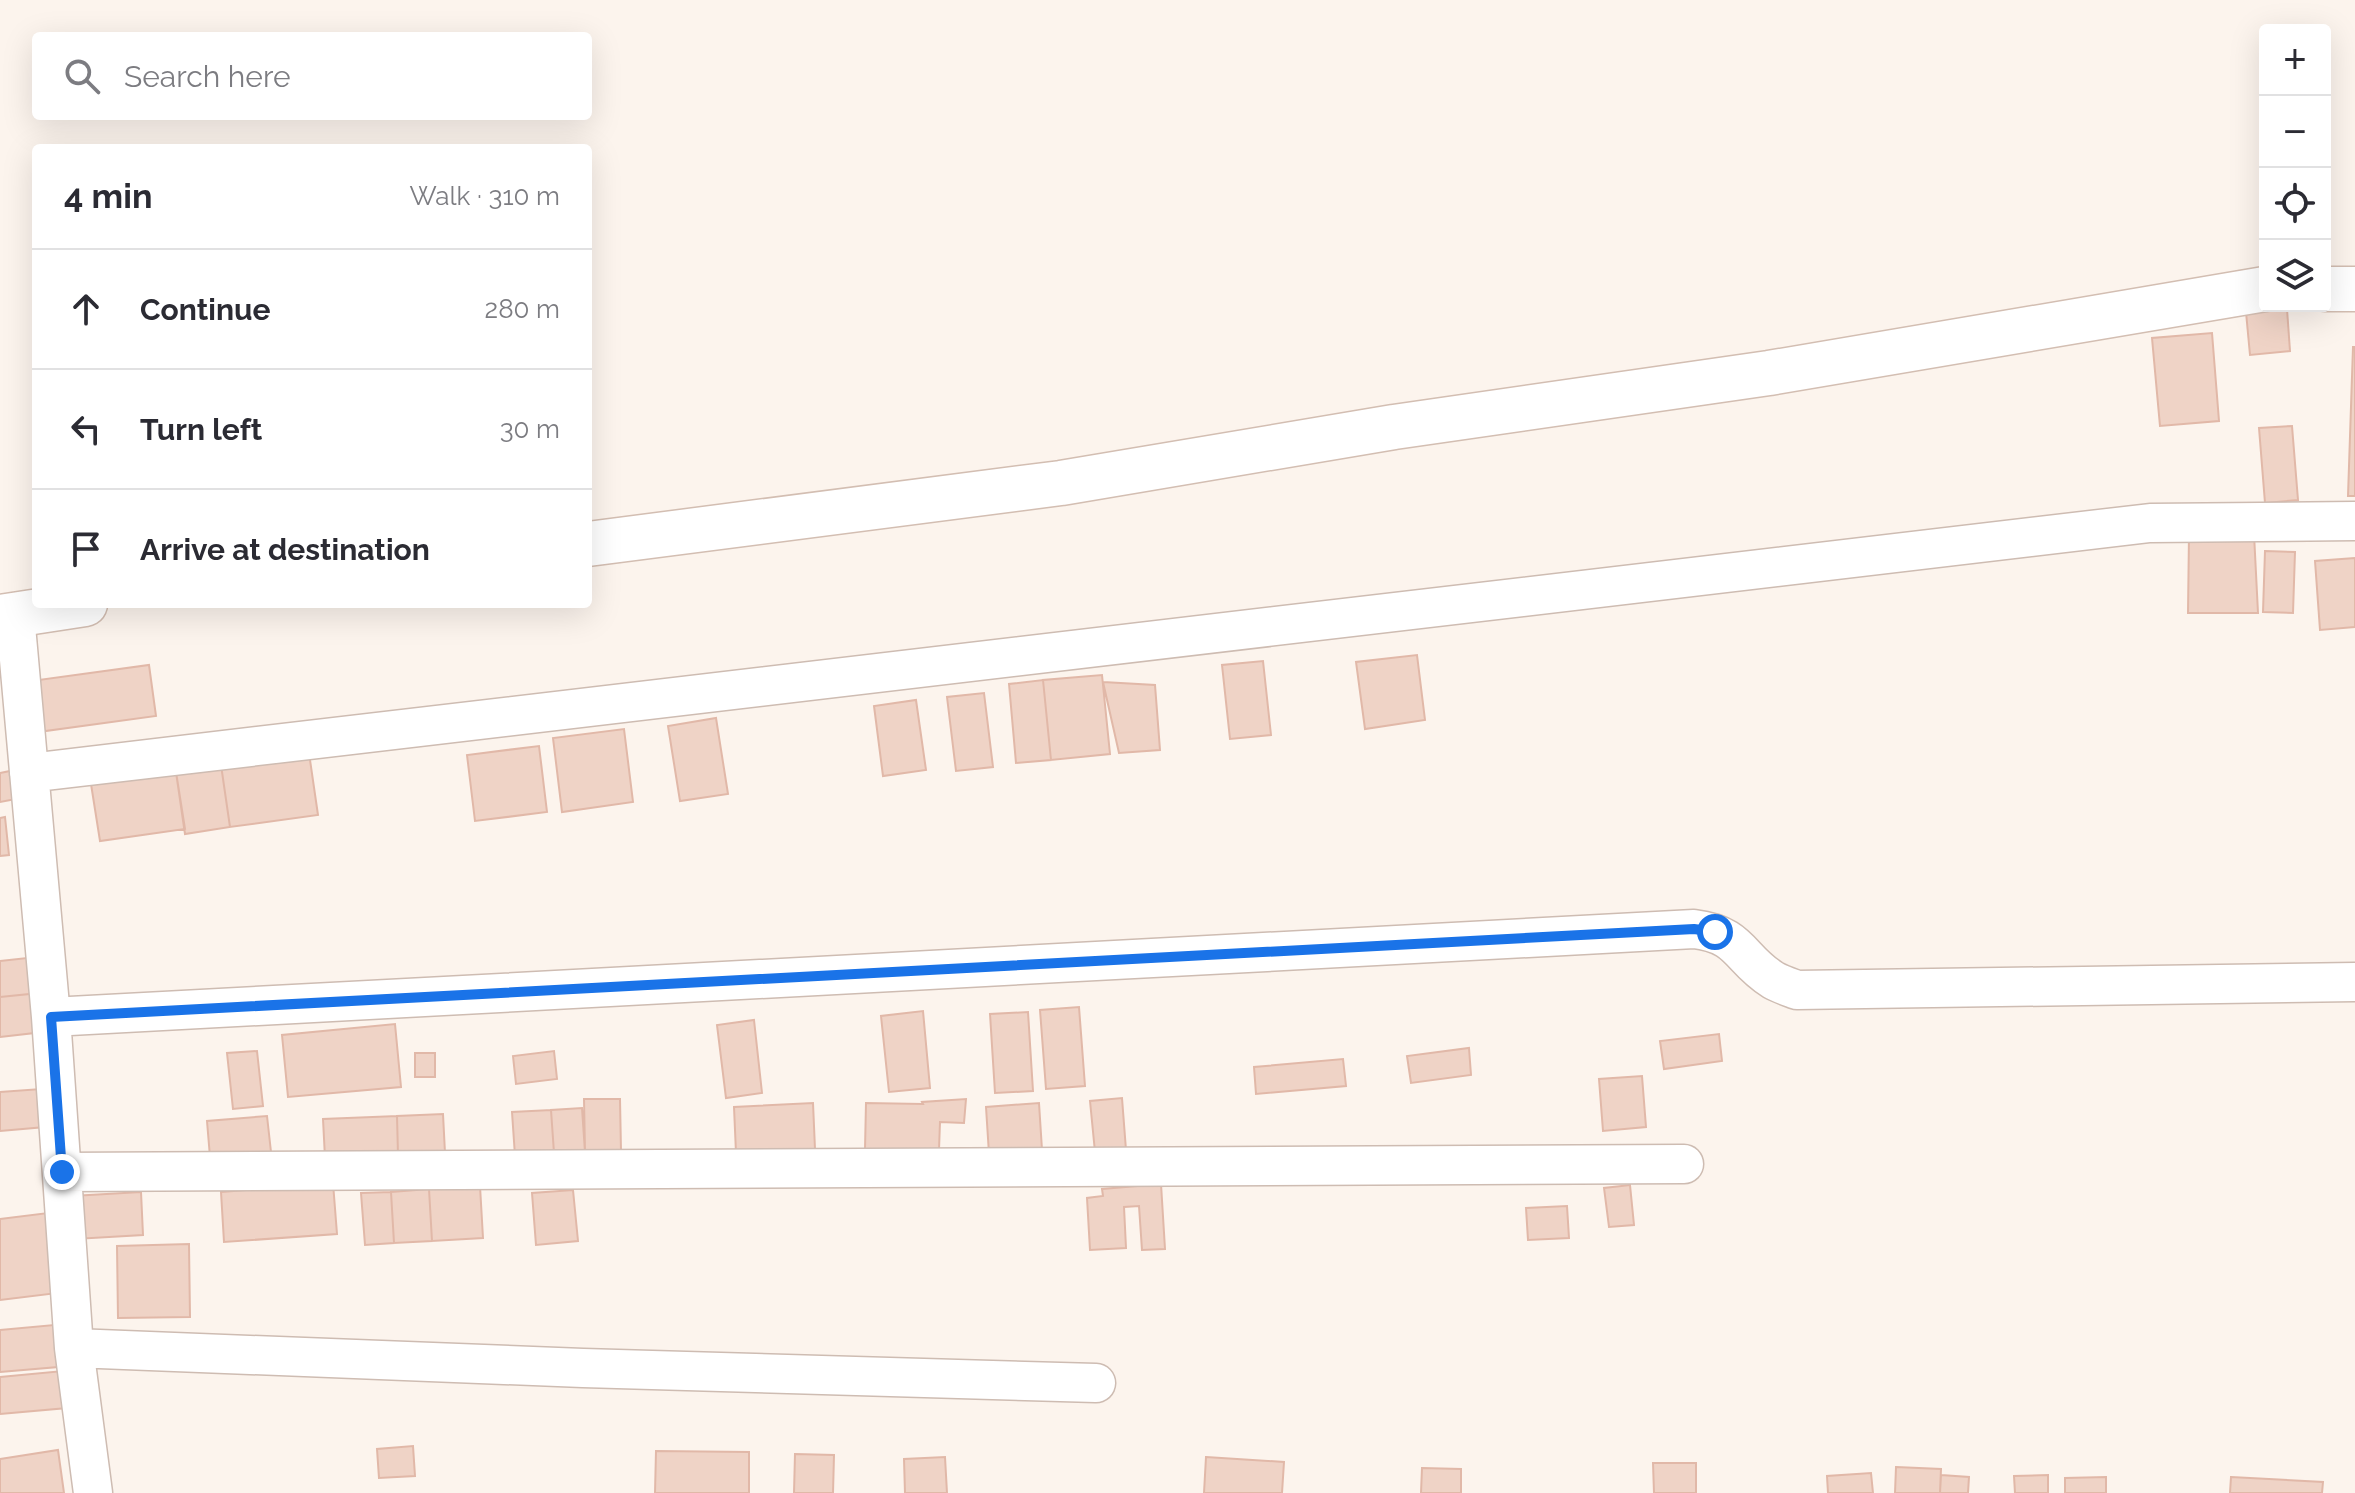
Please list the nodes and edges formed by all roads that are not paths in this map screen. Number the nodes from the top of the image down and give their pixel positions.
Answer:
1 (2331, 289) edge
2 (2355, 289) edge
3 (2259, 290) edge
4 (2355, 521) edge
5 (592, 543) edge
6 (59, 608) edge
7 (8, 616) edge
8 (29, 773) junction
9 (2355, 982) edge
10 (51, 1017) junction
11 (1684, 1164) dead end
12 (62, 1172) junction
13 (74, 1348) junction
14 (1096, 1383) dead end
15 (93, 1493) edge

1 - 2 street
3 - 5 street
4 - 8 street
6 - 7 street
7 - 8 street
8 - 10 street
9 - 10 street
10 - 12 street
11 - 12 street
12 - 13 street
13 - 14 street
13 - 15 street

